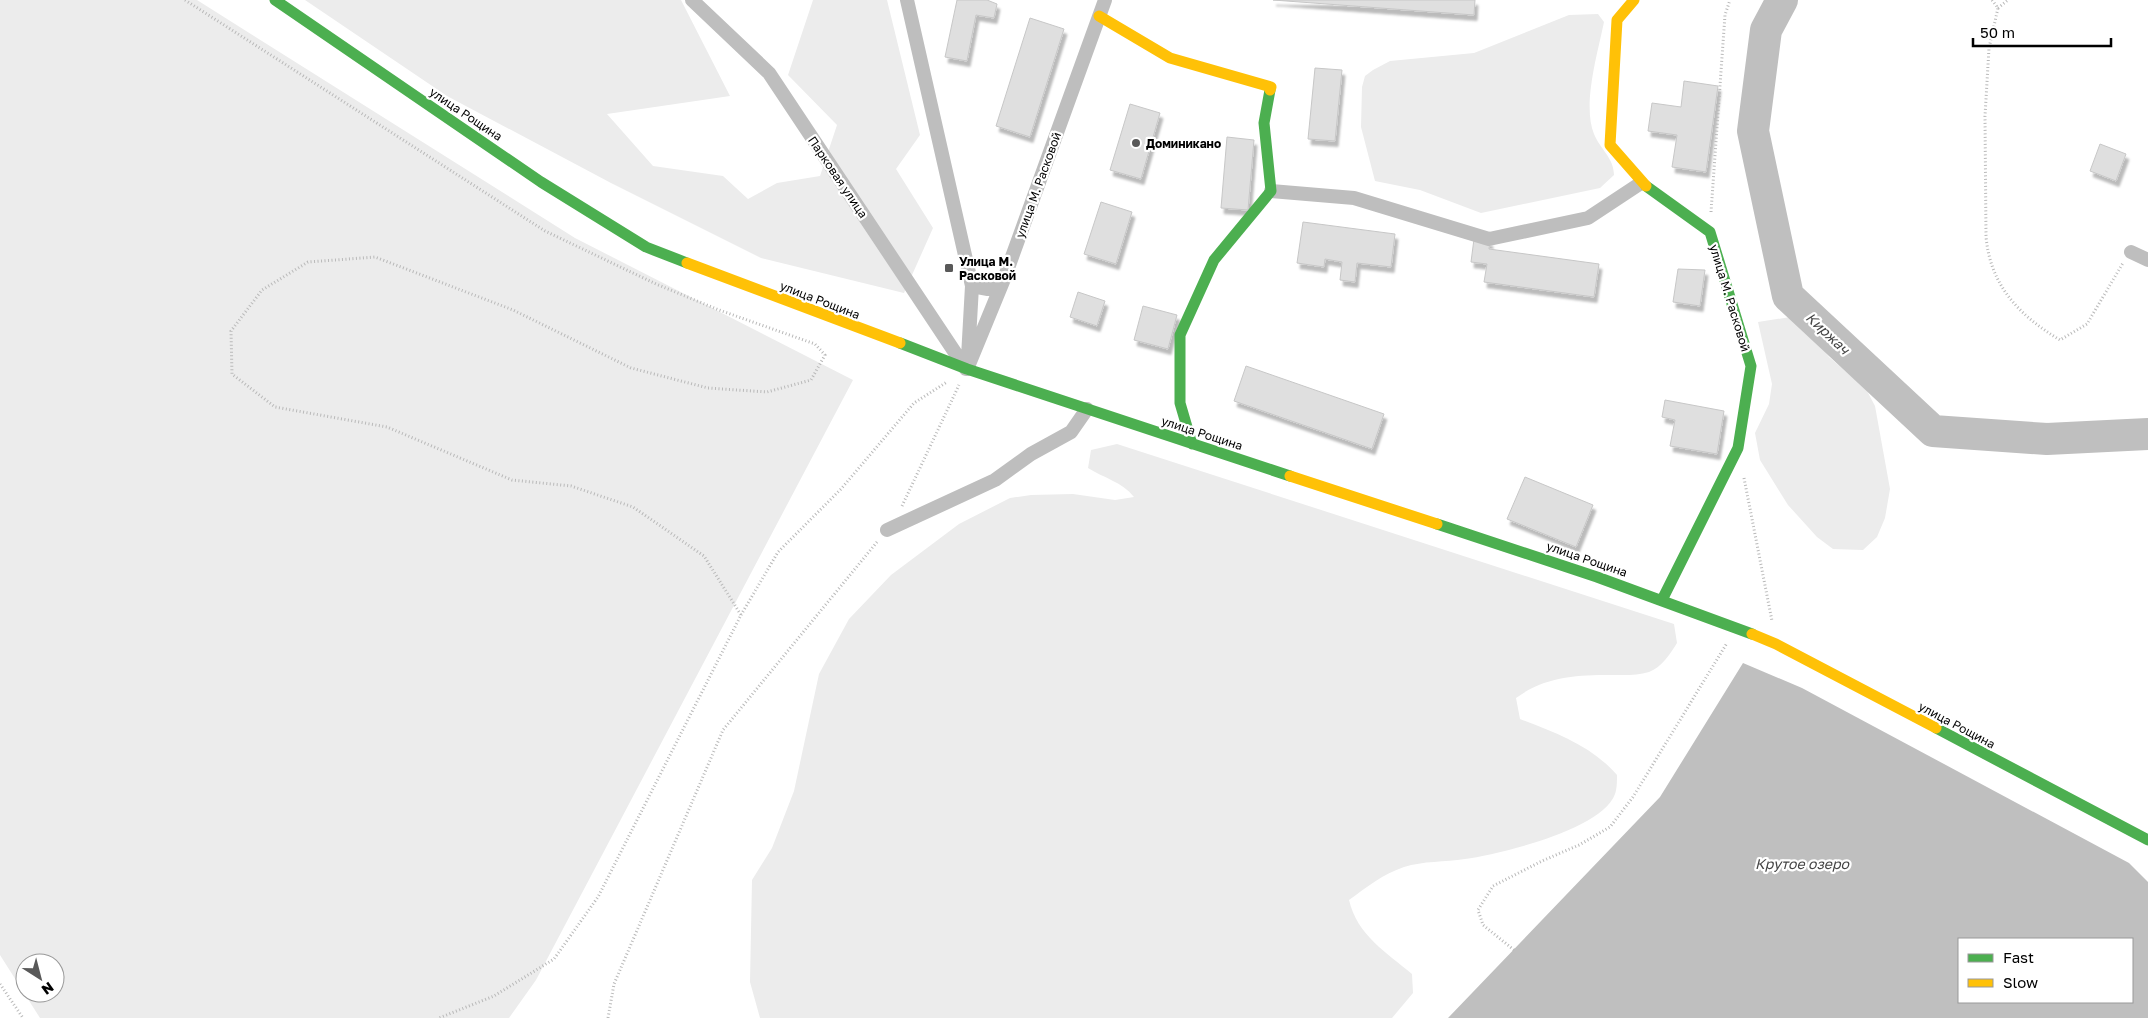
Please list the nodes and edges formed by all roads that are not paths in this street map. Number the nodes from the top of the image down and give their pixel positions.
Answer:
1 (275, 0) edge
2 (692, 0) edge
3 (907, 0) edge
4 (1105, 0) edge
5 (1634, 0) edge
6 (1099, 16) junction
7 (1642, 183) junction
8 (1271, 191) junction
9 (2131, 252) road end
10 (2148, 260) edge
11 (1004, 279) junction
12 (972, 286) junction
13 (967, 370) junction
14 (1087, 409) junction
15 (1192, 444) junction
16 (887, 530) road end
17 (1662, 600) junction
18 (2148, 840) edge

1 - 13 street, улица Рощина
2 - 13 street, Парковая улица
3 - 12 street
4 - 6 street, улица М. Расковой
5 - 7 street, улица М. Расковой
6 - 8 street
6 - 11 street, улица М. Расковой
7 - 8 street
7 - 17 street, улица М. Расковой
8 - 15 street
9 - 10 street
11 - 12 street
11 - 13 street, улица М. Расковой
12 - 13 street
13 - 14 street, улица Рощина
14 - 15 street, улица Рощина
14 - 16 street
15 - 17 street, улица Рощина
17 - 18 street, улица Рощина

